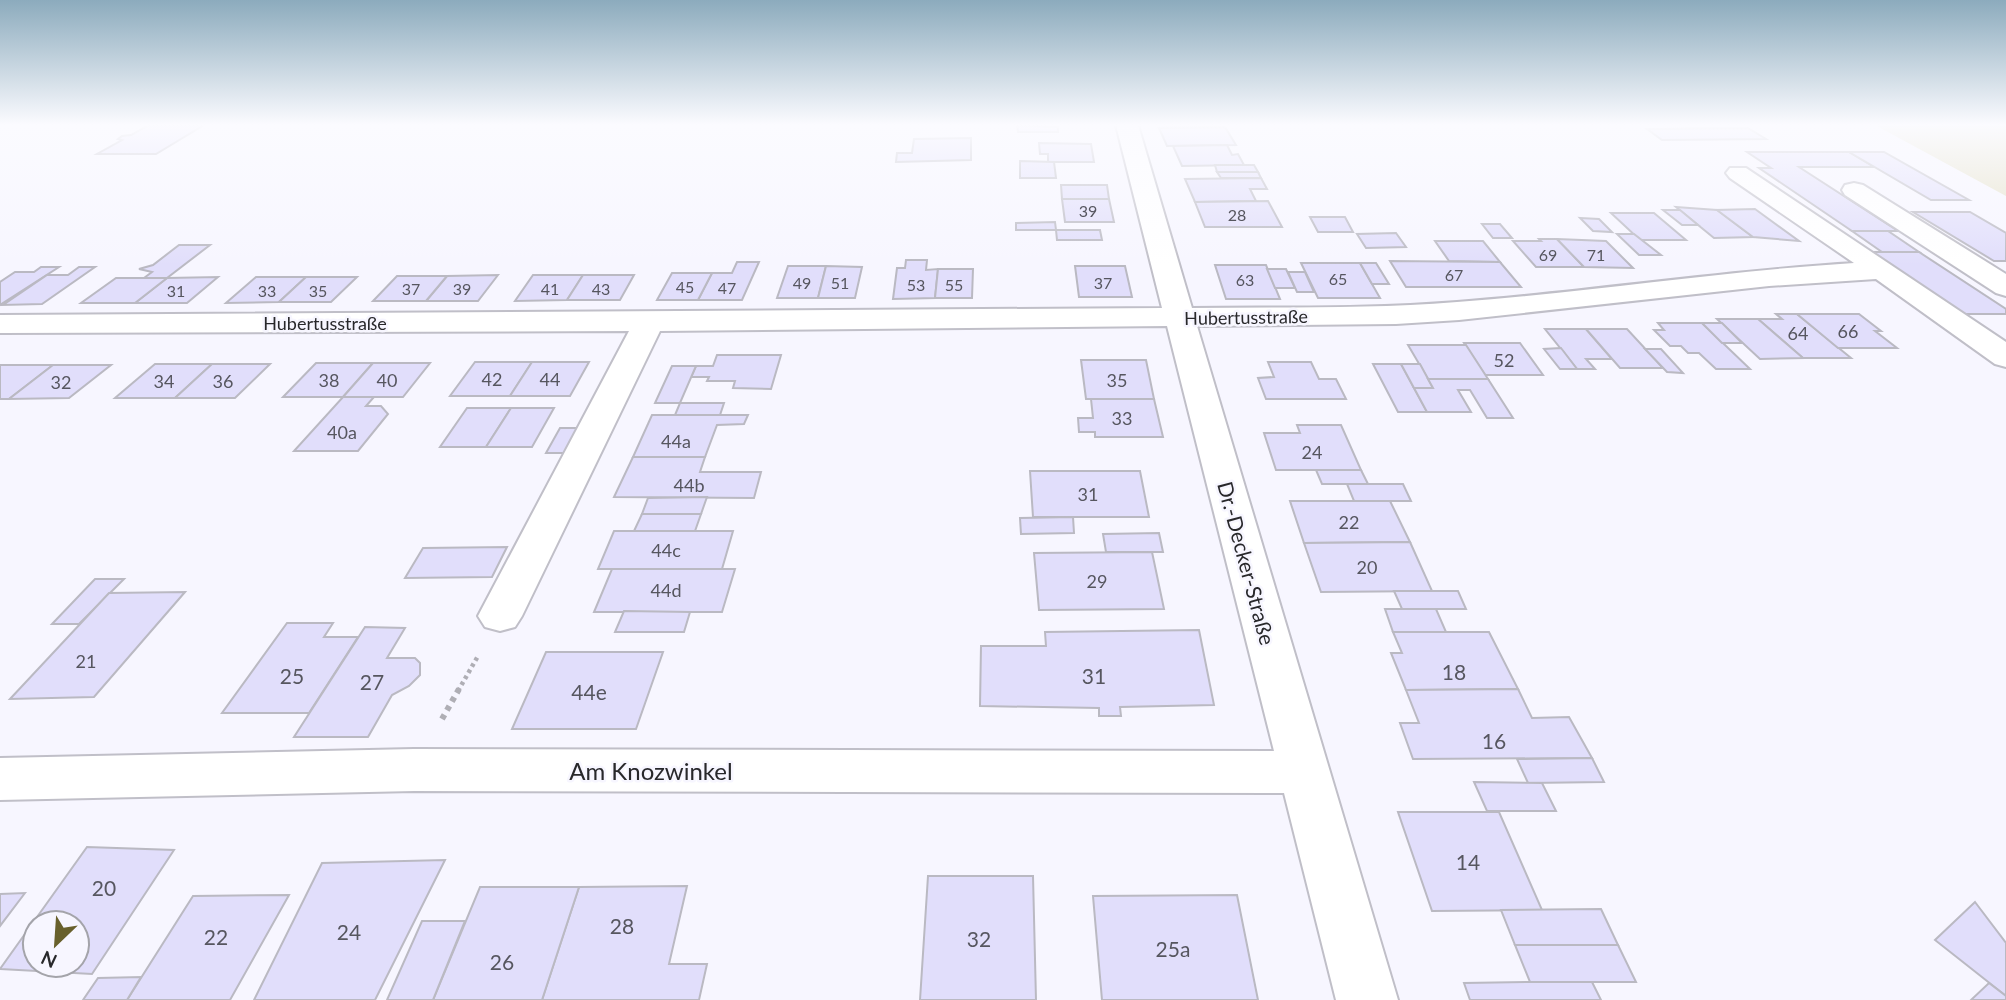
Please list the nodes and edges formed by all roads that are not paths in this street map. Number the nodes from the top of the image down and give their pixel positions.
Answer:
1 (1140, 172) edge
2 (1738, 173) dead end
3 (1854, 190) dead end
4 (1882, 270) junction
5 (2006, 288) edge
6 (1182, 319) junction
7 (649, 323) junction
8 (0, 324) edge
9 (1969, 333) junction
10 (2006, 333) edge
11 (2006, 357) edge
12 (500, 616) road end
13 (1302, 772) junction
14 (0, 779) edge
15 (1367, 1000) edge

1 - 6 street, Dr.-Decker-Straße
2 - 4 street
3 - 5 street
4 - 6 street, Hubertusstraße
4 - 9 street
6 - 7 street, Hubertusstraße
6 - 13 street, Dr.-Decker-Straße
7 - 8 street, Hubertusstraße
7 - 12 street
9 - 10 street
9 - 11 street
13 - 14 street, Am Knozwinkel
13 - 15 street, Dr.-Decker-Straße

